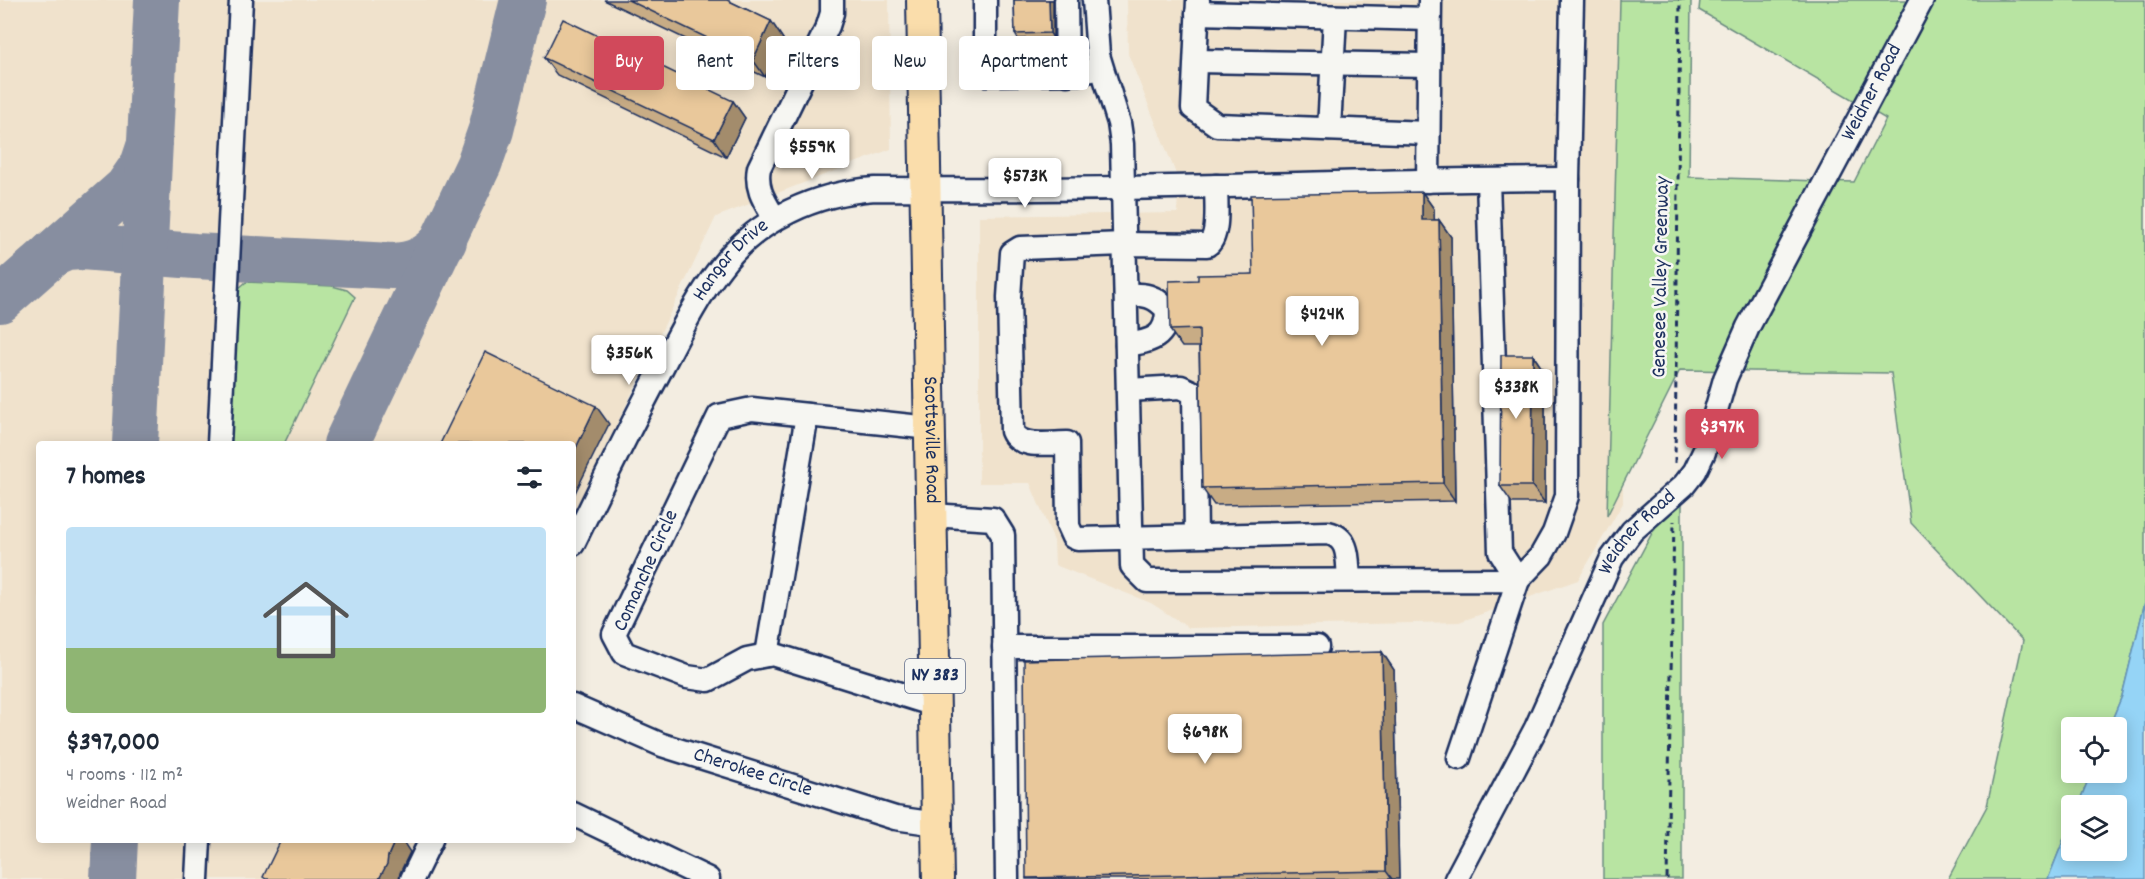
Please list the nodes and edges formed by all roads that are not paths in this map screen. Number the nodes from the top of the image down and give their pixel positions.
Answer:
1 (241, 0) edge
2 (832, 0) edge
3 (922, 0) edge
4 (985, 0) edge
5 (1066, 0) edge
6 (1094, 0) edge
7 (1572, 0) edge
8 (1922, 0) edge
9 (1198, 7) edge
10 (1278, 8) edge
11 (1382, 9) edge
12 (1430, 10) edge
13 (1330, 11) edge
14 (985, 36) edge
15 (1066, 36) edge
16 (1196, 61) junction
17 (1333, 63) junction
18 (1429, 64) junction
19 (1101, 68) junction
20 (1089, 71) edge
21 (1329, 129) junction
22 (1428, 133) junction
23 (1568, 179) junction
24 (1488, 180) junction
25 (1428, 181) junction
26 (1216, 186) junction
27 (1123, 189) junction
28 (926, 190) junction
29 (775, 219) junction
30 (1124, 244) junction
31 (1126, 295) junction
32 (1127, 345) junction
33 (1128, 390) junction
34 (807, 415) junction
35 (930, 428) junction
36 (219, 441) edge
37 (932, 515) junction
38 (1196, 535) junction
39 (576, 538) edge
40 (1131, 538) junction
41 (1349, 580) junction
42 (1518, 580) junction
43 (1317, 646) dead end
44 (1004, 647) junction
45 (767, 655) junction
46 (935, 705) junction
47 (576, 707) edge
48 (1459, 758) dead end
49 (576, 815) edge
50 (937, 824) junction
51 (199, 843) edge
52 (429, 843) edge
53 (197, 879) edge
54 (412, 879) edge
55 (708, 879) edge
56 (938, 879) edge
57 (1007, 879) edge
58 (1456, 879) edge

1 - 36 street
2 - 29 street
3 - 28 main road, Scottsville Road / NY 383
4 - 14 street
5 - 15 street
6 - 19 street
7 - 23 street
8 - 58 street, Weidner Road
9 - 10 street
9 - 16 street
10 - 13 street
11 - 12 street
11 - 13 street
12 - 18 street
13 - 17 street
16 - 17 street
16 - 21 street
17 - 18 street
17 - 21 street
18 - 22 street
19 - 20 street
19 - 27 street
21 - 22 street
22 - 25 street
23 - 24 street, Hangar Drive
23 - 42 street
24 - 25 street, Hangar Drive
24 - 42 street
25 - 26 street, Hangar Drive
26 - 27 street, Hangar Drive
26 - 30 street
27 - 28 street, Hangar Drive
27 - 30 street
28 - 29 street, Hangar Drive
28 - 35 main road, Scottsville Road / NY 383
29 - 39 street, Hangar Drive
30 - 31 street
30 - 40 street
31 - 32 street
31 - 32 street
32 - 33 street
33 - 38 street
33 - 40 street
34 - 35 street, Comanche Circle
34 - 45 street
34 - 45 street, Comanche Circle
35 - 37 main road, Scottsville Road / NY 383
37 - 44 street
37 - 46 main road, Scottsville Road / NY 383
38 - 40 street
38 - 41 street
40 - 41 street
41 - 42 street
42 - 48 street
43 - 44 street
44 - 57 street
45 - 46 street, Comanche Circle
46 - 50 main road, Scottsville Road / NY 383
47 - 50 street, Cherokee Circle
49 - 55 street
50 - 56 main road, Scottsville Road / NY 383
51 - 53 street
52 - 54 street

